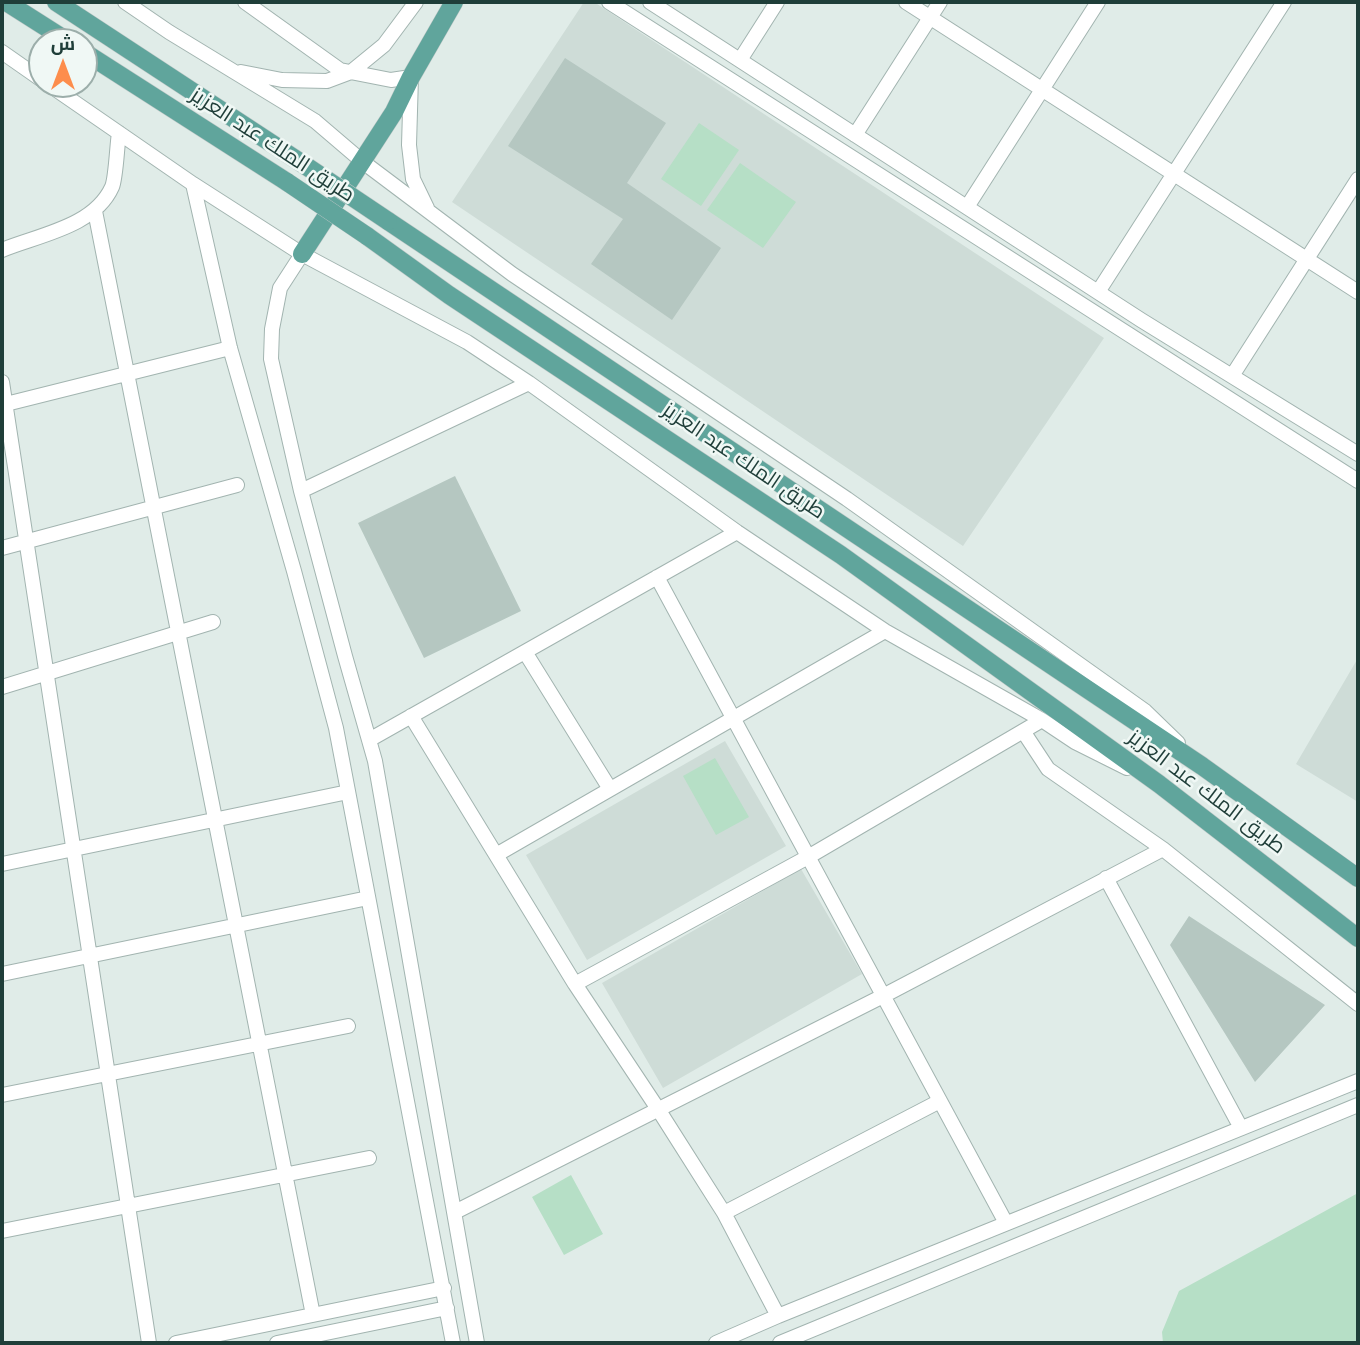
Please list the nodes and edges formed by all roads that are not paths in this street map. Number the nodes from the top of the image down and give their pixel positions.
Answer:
1 (6, 2) edge
2 (56, 2) edge
3 (125, 2) edge
4 (245, 2) edge
5 (416, 2) edge
6 (454, 2) edge
7 (609, 2) edge
8 (650, 2) edge
9 (777, 2) edge
10 (906, 2) edge
11 (940, 2) edge
12 (1097, 2) edge
13 (1284, 2) edge
14 (930, 18) junction
15 (47, 28) edge
16 (2, 52) edge
17 (740, 60) junction
18 (98, 61) edge
19 (28, 70) edge
20 (232, 70) junction
21 (351, 72) junction
22 (411, 77) junction
23 (1042, 89) junction
24 (68, 98) edge
25 (119, 133) junction
26 (855, 135) junction
27 (363, 162) junction
28 (1174, 174) junction
29 (1358, 179) edge
30 (193, 184) junction
31 (967, 208) junction
32 (95, 211) junction
33 (429, 211) junction
34 (2, 250) edge
35 (302, 254) junction
36 (1307, 259) junction
37 (1098, 292) junction
38 (1358, 292) edge
39 (230, 348) junction
40 (127, 374) junction
41 (1232, 376) junction
42 (2, 382) edge
43 (529, 383) junction
44 (4, 405) edge
45 (1358, 453) edge
46 (1358, 481) edge
47 (237, 485) dead end
48 (300, 491) junction
49 (154, 507) junction
50 (737, 532) junction
51 (26, 541) junction
52 (2, 548) edge
53 (657, 577) junction
54 (213, 622) dead end
55 (885, 631) junction
56 (179, 632) junction
57 (525, 652) junction
58 (47, 673) junction
59 (2, 687) edge
60 (411, 716) junction
61 (733, 719) junction
62 (1042, 720) junction
63 (1023, 731) junction
64 (369, 740) junction
65 (1202, 766) junction
66 (1159, 784) junction
67 (610, 789) junction
68 (348, 792) junction
69 (215, 819) junction
70 (74, 849) junction
71 (1163, 849) junction
72 (496, 855) junction
73 (808, 858) junction
74 (2, 864) edge
75 (1106, 878) junction
76 (1358, 878) edge
77 (368, 898) junction
78 (236, 926) junction
79 (1358, 938) edge
80 (90, 956) junction
81 (2, 974) edge
82 (575, 984) junction
83 (883, 996) junction
84 (1358, 1004) edge
85 (348, 1026) dead end
86 (260, 1044) junction
87 (108, 1074) junction
88 (1358, 1081) edge
89 (2, 1095) edge
90 (940, 1101) junction
91 (1358, 1105) edge
92 (658, 1109) junction
93 (1241, 1128) junction
94 (369, 1158) dead end
95 (286, 1175) junction
96 (128, 1206) junction
97 (455, 1212) junction
98 (724, 1213) junction
99 (1006, 1223) junction
100 (2, 1231) edge
101 (444, 1288) junction
102 (447, 1308) junction
103 (313, 1315) junction
104 (778, 1316) junction
105 (149, 1343) edge
106 (176, 1343) edge
107 (277, 1343) edge
108 (453, 1343) edge
109 (477, 1343) edge
110 (716, 1343) edge
111 (780, 1343) edge

1 - 15 main road
2 - 65 main road, bridge
3 - 20 street
4 - 21 street
5 - 21 street
6 - 22 main road
7 - 46 street
8 - 17 street
9 - 17 street
10 - 14 street
11 - 14 street
12 - 23 street
13 - 28 street
14 - 23 street
14 - 26 street
16 - 19 street
17 - 26 street
18 - 66 main road, طريق الملك عبد العزيز, bridge
20 - 21 street
20 - 27 street
21 - 22 street
22 - 27 main road
22 - 33 street
23 - 28 street
23 - 31 street
24 - 25 street
25 - 30 street
25 - 32 street
26 - 31 street
27 - 33 street
27 - 35 main road
28 - 36 street
28 - 37 street
29 - 36 street
30 - 35 street
30 - 39 street
31 - 37 street
32 - 34 street
32 - 40 street
33 - 65 street
35 - 43 street
35 - 48 street
36 - 38 street
36 - 41 street
37 - 41 street
39 - 40 street
39 - 68 street
40 - 44 street
40 - 49 street
41 - 45 street
42 - 44 street
43 - 48 street
43 - 50 street
44 - 51 street
47 - 49 street
48 - 64 street
49 - 51 street
49 - 56 street
50 - 53 street
50 - 55 street
51 - 52 street
51 - 58 street
53 - 57 street
53 - 61 street
54 - 56 street
55 - 61 street
55 - 62 street
56 - 58 street
56 - 69 street
57 - 60 street
57 - 67 street
58 - 59 street
58 - 70 street
60 - 64 street
60 - 72 street
61 - 67 street
61 - 73 street
62 - 63 street
62 - 66 street
63 - 71 street
63 - 73 street
64 - 97 street
65 - 76 main road
66 - 79 main road, طريق الملك عبد العزيز
67 - 72 street
68 - 69 street
68 - 77 street
69 - 70 street
69 - 78 street
70 - 74 street
70 - 80 street
71 - 75 street
71 - 84 street
72 - 82 street
73 - 82 street
73 - 83 street
75 - 83 street
75 - 93 street
77 - 78 street
77 - 101 street
78 - 80 street
78 - 86 street
80 - 81 street
80 - 87 street
82 - 92 street
83 - 90 street
83 - 92 street
85 - 86 street
86 - 87 street
86 - 95 street
87 - 89 street
87 - 96 street
88 - 93 street
90 - 98 street
90 - 99 street
91 - 111 street
92 - 97 street
92 - 98 street
93 - 99 street
94 - 95 street
95 - 96 street
95 - 103 street
96 - 100 street
96 - 105 street
97 - 109 street
98 - 104 street
99 - 104 street
101 - 102 street
101 - 103 street
102 - 107 street
102 - 108 street
103 - 106 street
104 - 110 street

